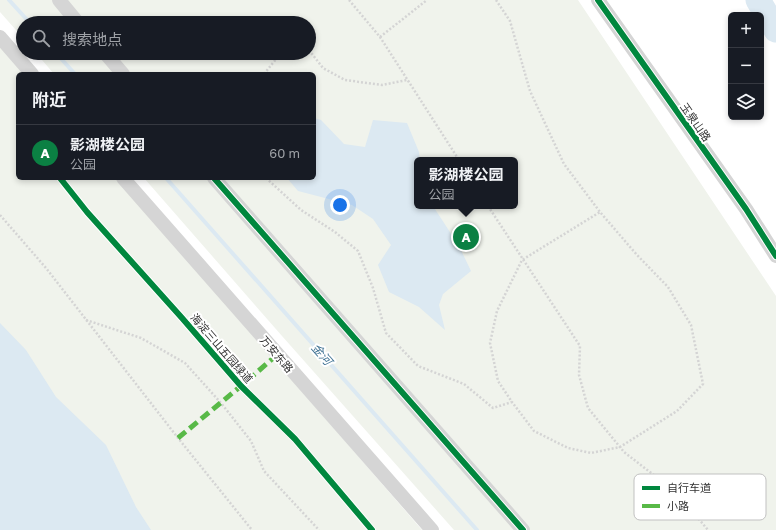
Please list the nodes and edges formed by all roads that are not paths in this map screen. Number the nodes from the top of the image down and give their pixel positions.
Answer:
1 (59, 0) edge
2 (598, 0) edge
3 (72, 16) edge
4 (0, 37) edge
5 (16, 56) edge
6 (20, 60) edge
7 (111, 60) edge
8 (30, 72) edge
9 (121, 72) edge
10 (125, 180) edge
11 (216, 180) edge
12 (776, 256) edge
13 (432, 530) edge
14 (523, 530) edge

1 - 3 street
2 - 12 street, 玉泉山路
4 - 5 street
6 - 8 street
7 - 9 street
10 - 13 street, 万安东路
11 - 14 street

